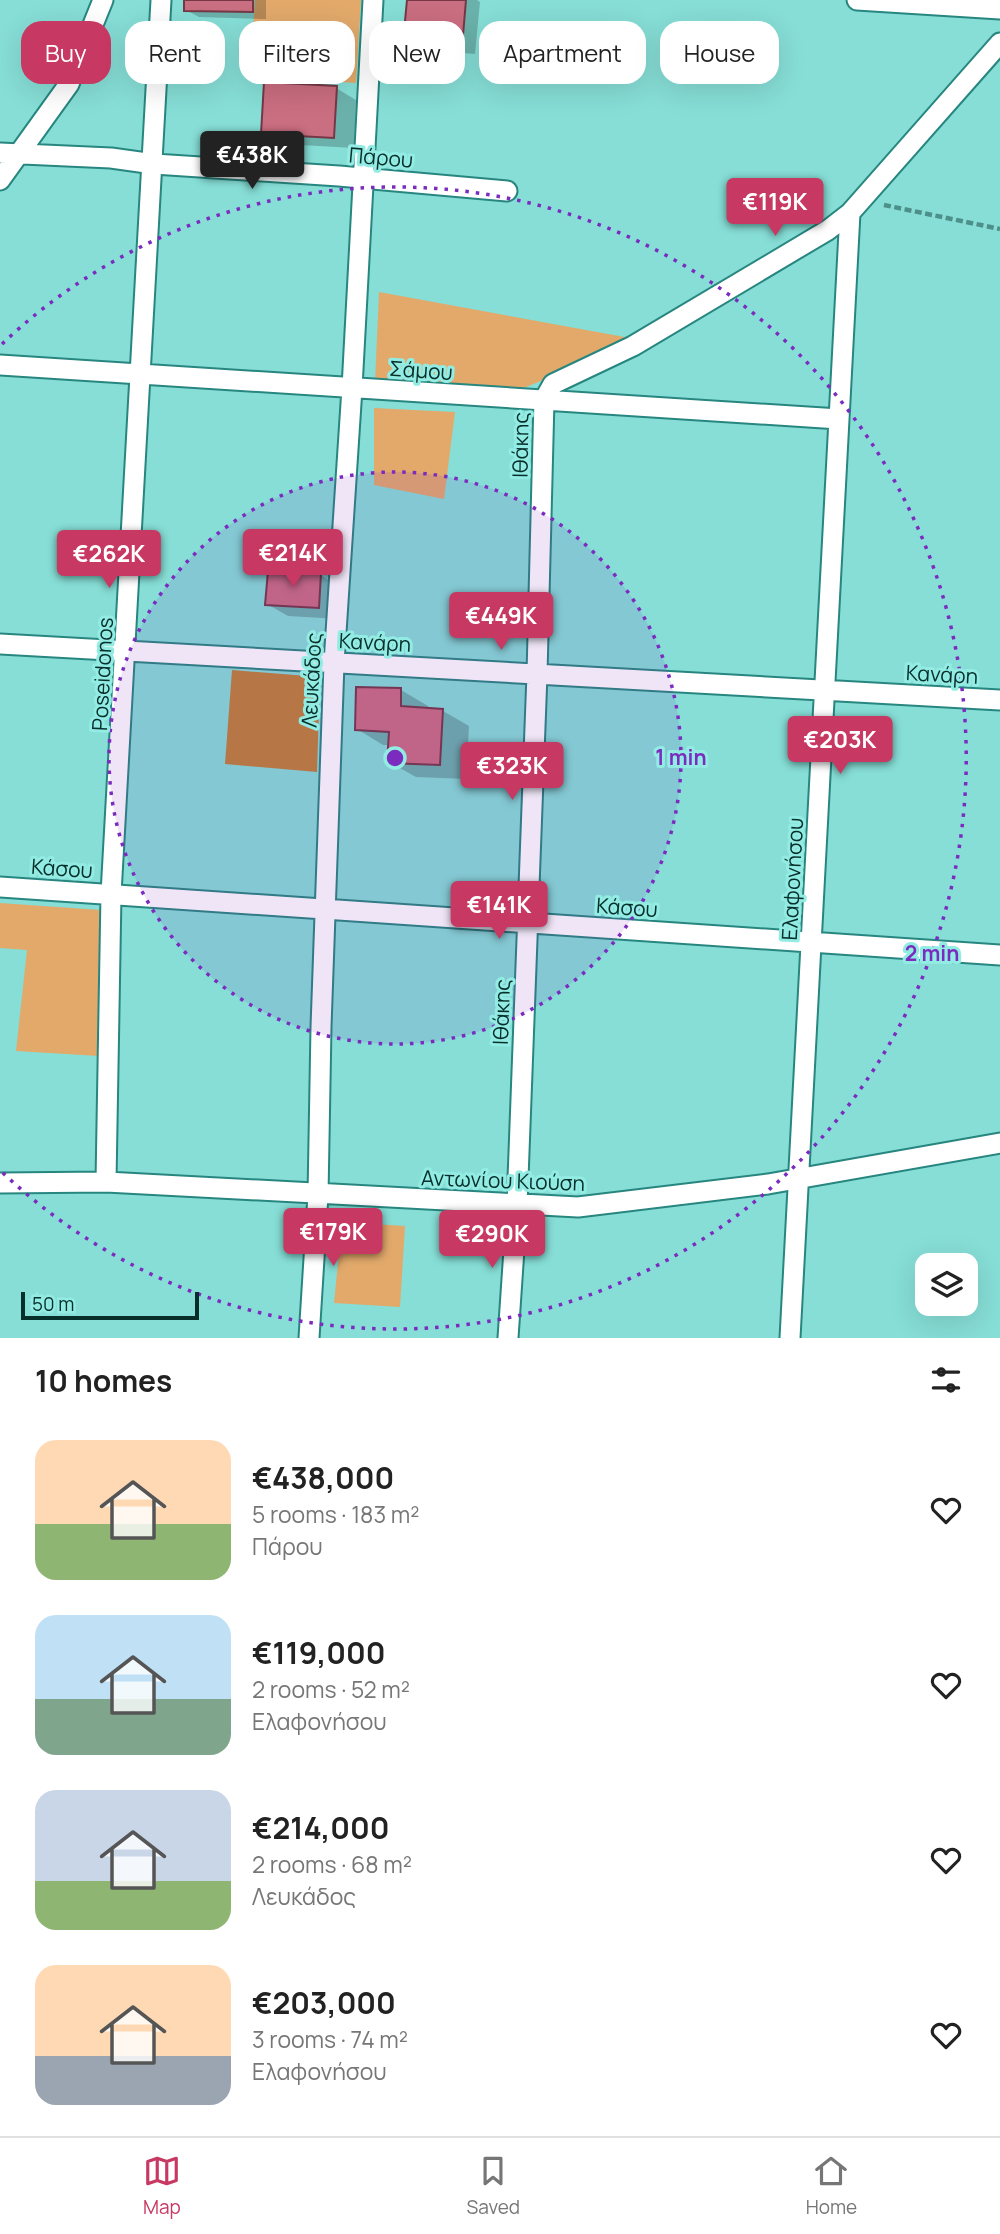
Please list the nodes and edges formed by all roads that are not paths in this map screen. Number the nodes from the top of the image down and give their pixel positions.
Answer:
1 (103, 0) edge
2 (161, 0) edge
3 (373, 0) edge
4 (857, 0) edge
5 (1000, 9) edge
6 (1000, 43) edge
7 (10, 153) edge
8 (154, 164) junction
9 (364, 178) junction
10 (0, 180) edge
11 (507, 191) dead end
12 (850, 213) junction
13 (0, 365) edge
14 (142, 374) junction
15 (352, 388) junction
16 (544, 400) junction
17 (839, 419) junction
18 (0, 644) edge
19 (126, 652) junction
20 (334, 663) junction
21 (537, 674) junction
22 (825, 690) junction
23 (1000, 700) edge
24 (0, 887) edge
25 (111, 894) junction
26 (325, 909) junction
27 (527, 923) junction
28 (811, 942) junction
29 (1000, 955) edge
30 (1000, 1143) edge
31 (799, 1178) junction
32 (106, 1182) junction
33 (0, 1183) edge
34 (317, 1195) junction
35 (517, 1205) junction
36 (309, 1338) edge
37 (508, 1338) edge
38 (790, 1338) edge

1 - 7 street
2 - 8 street, Poseidonos
3 - 9 street, Λευκάδος
4 - 5 street
6 - 12 street
7 - 8 street, Πάρου
7 - 10 street
8 - 9 street, Πάρου
8 - 14 street, Poseidonos
9 - 11 street, Πάρου
9 - 15 street, Λευκάδος
12 - 16 street
12 - 17 street, Ελαφονήσου
13 - 14 street, Σάμου
14 - 15 street, Σάμου
14 - 19 street, Poseidonos
15 - 16 street, Σάμου
15 - 20 street, Λευκάδος
16 - 17 street, Σάμου
16 - 21 street, Ιθάκης
17 - 22 street, Ελαφονήσου
18 - 19 street, Κανάρη
19 - 20 street, Κανάρη
19 - 25 street, Poseidonos
20 - 21 street, Κανάρη
20 - 26 street, Λευκάδος
21 - 22 street, Κανάρη
21 - 27 street, Ιθάκης
22 - 23 street, Κανάρη
22 - 28 street, Ελαφονήσου
24 - 25 street, Κάσου
25 - 26 street, Κάσου
25 - 32 street, Poseidonos
26 - 27 street, Κάσου
26 - 34 street, Λευκάδος
27 - 28 street, Κάσου
27 - 35 street, Ιθάκης
28 - 29 street, Κάσου
28 - 31 street, Ελαφονήσου
30 - 31 street, Αντωνίου Κιούση
31 - 35 street, Αντωνίου Κιούση
31 - 38 street, Ελαφονήσου
32 - 33 street, Αντωνίου Κιούση
32 - 34 street, Αντωνίου Κιούση
34 - 35 street, Αντωνίου Κιούση
34 - 36 street, Λευκάδος
35 - 37 street, Ιθάκης

